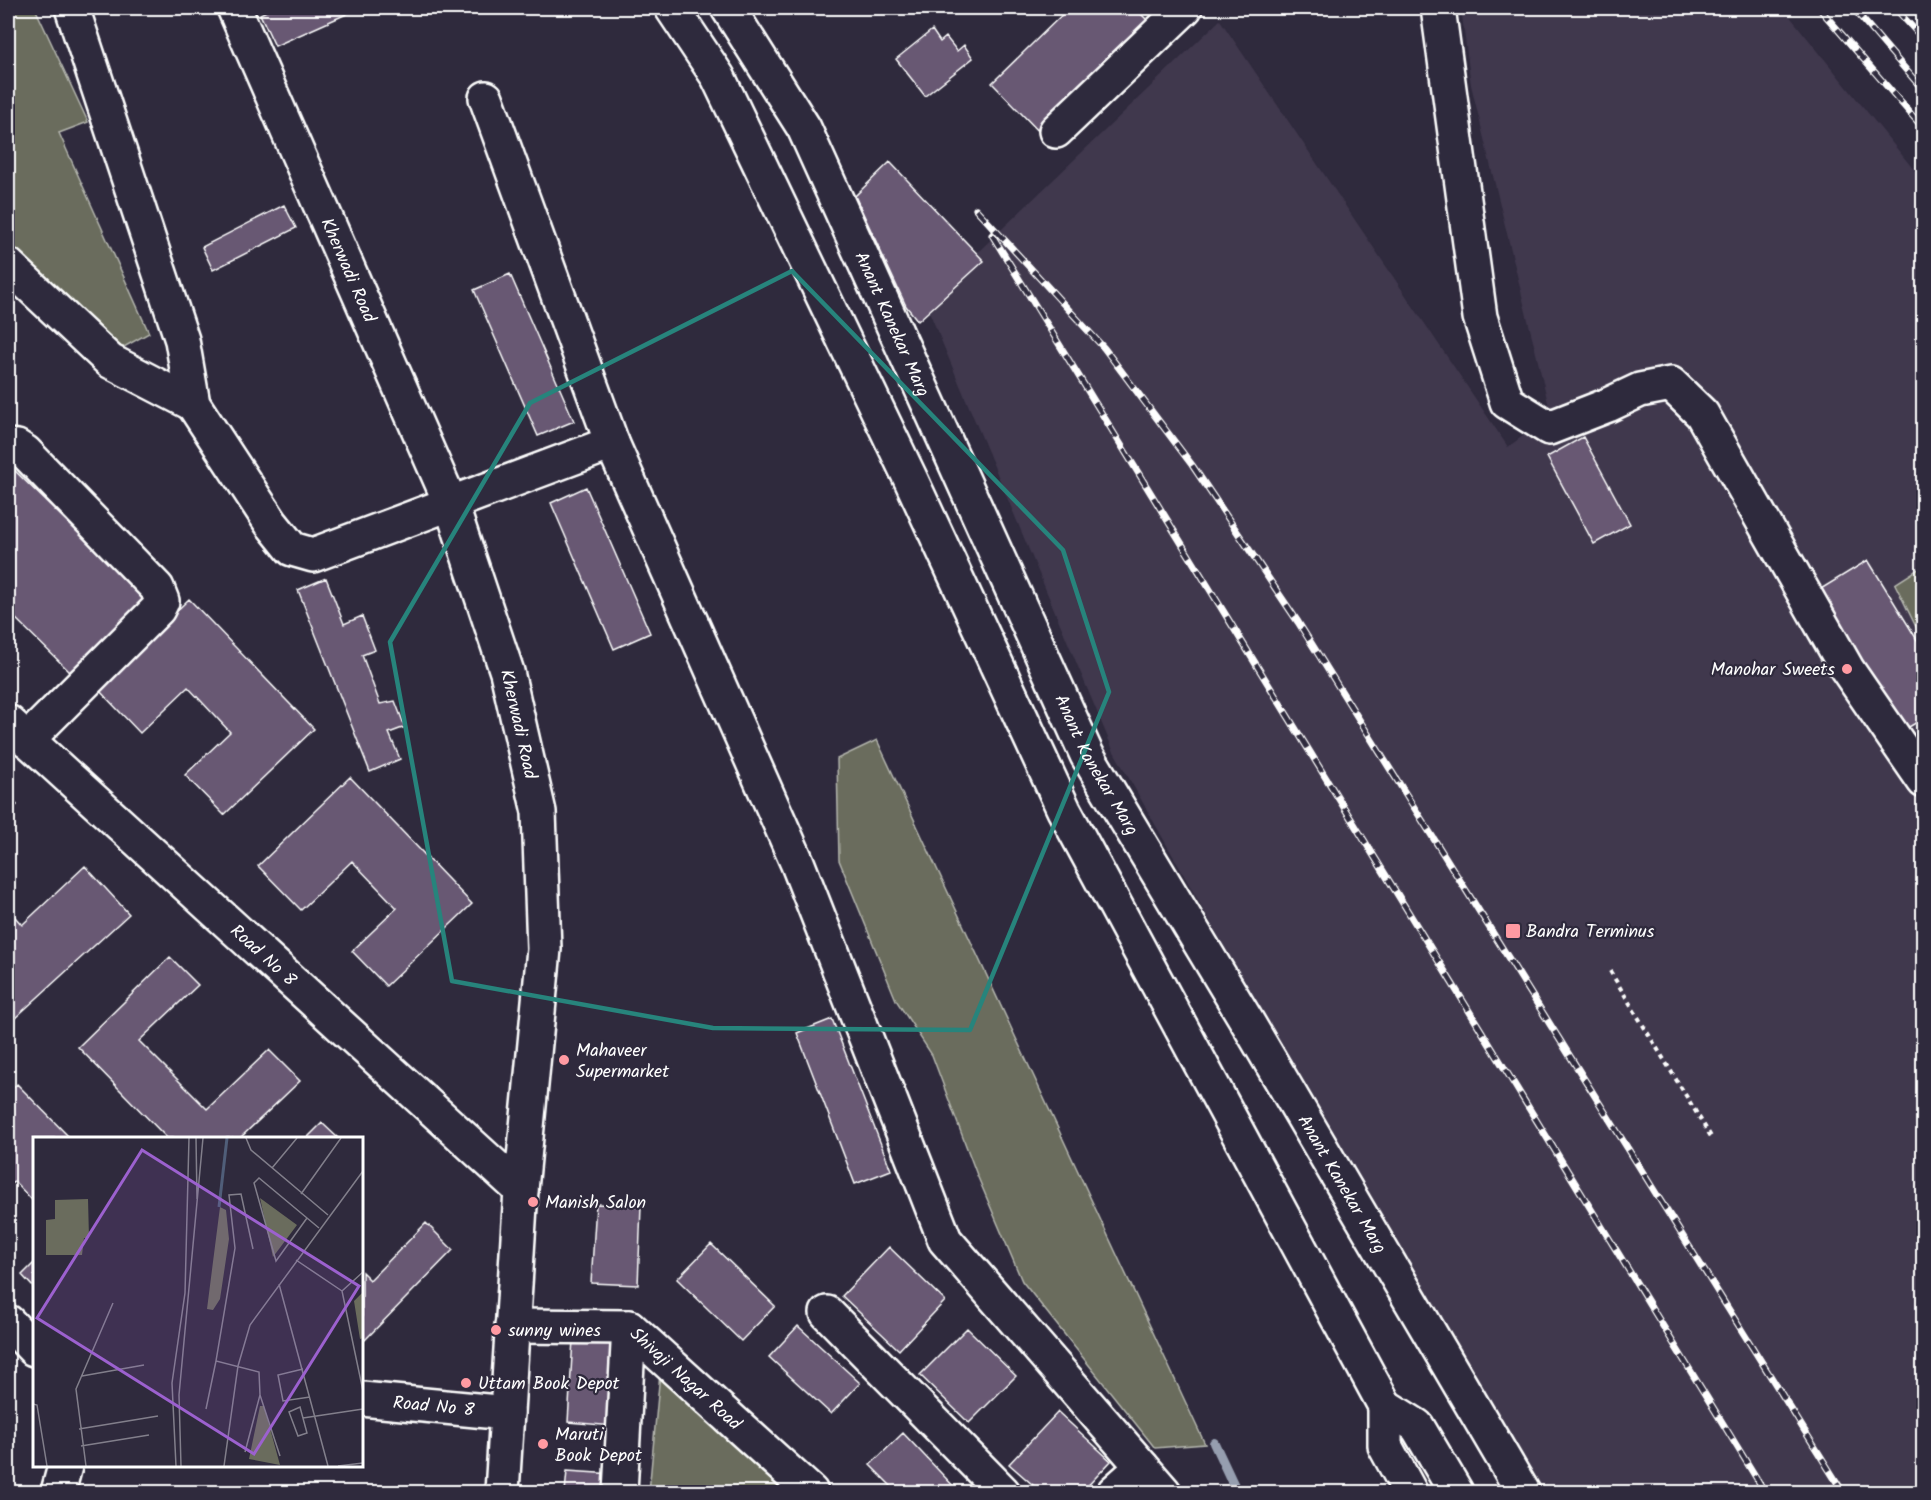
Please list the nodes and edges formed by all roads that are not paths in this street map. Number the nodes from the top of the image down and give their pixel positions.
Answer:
1 (72, 8) edge
2 (234, 8) edge
3 (672, 8) edge
4 (728, 8) edge
5 (1185, 8) edge
6 (1438, 8) edge
7 (486, 98) dead end
8 (1056, 131) dead end
9 (8, 265) edge
10 (193, 404) junction
11 (612, 442) junction
12 (8, 446) edge
13 (451, 504) junction
14 (17, 731) edge
15 (1923, 781) edge
16 (521, 1190) junction
17 (827, 1313) dead end
18 (8, 1322) edge
19 (512, 1326) junction
20 (629, 1327) junction
21 (33, 1348) edge
22 (363, 1399) edge
23 (1384, 1406) junction
24 (507, 1413) junction
25 (65, 1467) edge
26 (1142, 1467) junction
27 (58, 1492) edge
28 (502, 1492) edge
29 (620, 1492) edge
30 (811, 1492) edge
31 (1003, 1492) edge
32 (1114, 1492) edge
33 (1164, 1492) edge
34 (1410, 1492) edge
35 (1456, 1492) edge
36 (1523, 1492) edge

1 - 10 street
2 - 13 street, Kherwadi Road
3 - 23 street
4 - 36 street, Anant Kanekar Marg
5 - 8 street
6 - 15 street
7 - 11 street
9 - 10 street
10 - 13 street
11 - 13 street
11 - 26 street
12 - 14 street
13 - 16 street, Kherwadi Road
14 - 16 street, Road No 8
16 - 19 street, Kherwadi Road
17 - 31 street
18 - 21 street
19 - 20 street
19 - 24 street, Kherwadi Road
20 - 29 street, Shivaji Nagar Road
20 - 30 street, Shivaji Nagar Road
22 - 24 street, Road No 8
23 - 34 street
23 - 35 street
24 - 28 street, Kherwadi Road
25 - 27 street
26 - 32 street
26 - 33 street

